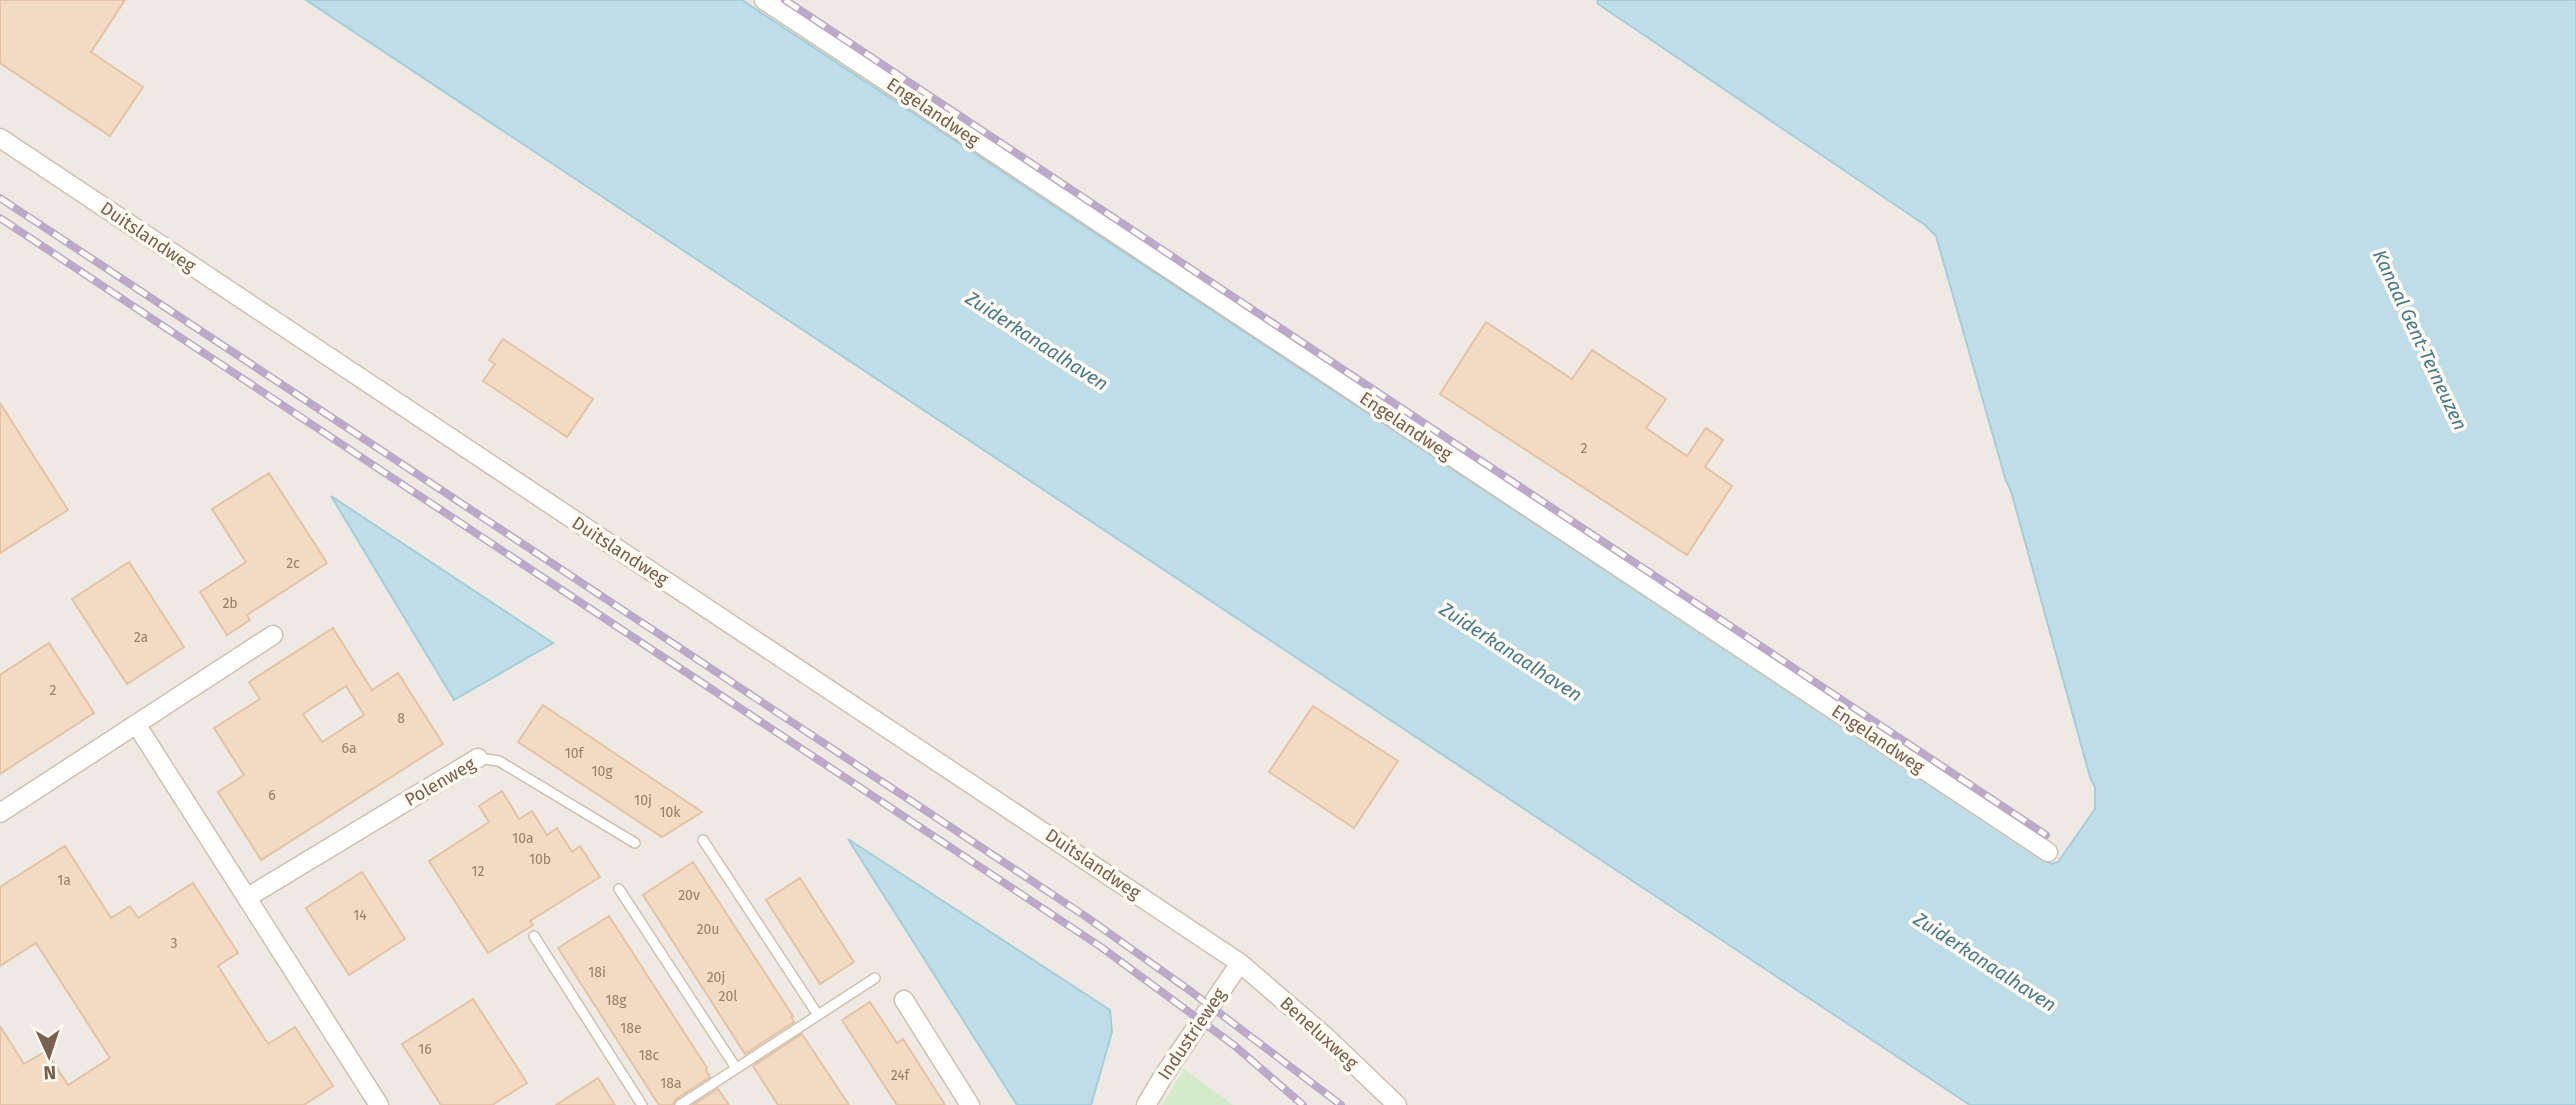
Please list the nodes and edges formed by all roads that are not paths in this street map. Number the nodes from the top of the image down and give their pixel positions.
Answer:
1 (764, 0) edge
2 (0, 138) edge
3 (272, 635) dead end
4 (136, 724) junction
5 (478, 758) joint
6 (0, 813) edge
7 (703, 840) dead end
8 (635, 843) dead end
9 (2048, 852) dead end
10 (618, 889) dead end
11 (248, 897) junction
12 (534, 936) dead end
13 (1240, 963) junction
14 (875, 978) dead end
15 (904, 1000) dead end
16 (818, 1015) junction
17 (736, 1068) junction
18 (380, 1105) edge
19 (642, 1105) edge
20 (680, 1105) edge
21 (970, 1105) edge
22 (1146, 1105) edge
23 (1397, 1105) edge

1 - 9 street, Engelandweg
2 - 13 street, Duitslandweg
3 - 4 street
4 - 6 street
4 - 11 street
5 - 8 lane, Polenweg
5 - 11 street, Polenweg
7 - 16 lane
10 - 17 lane
11 - 18 street
12 - 19 lane
13 - 22 street, Industrieweg
13 - 23 street, Beneluxweg
14 - 16 lane
15 - 21 street
16 - 17 lane
17 - 20 lane

